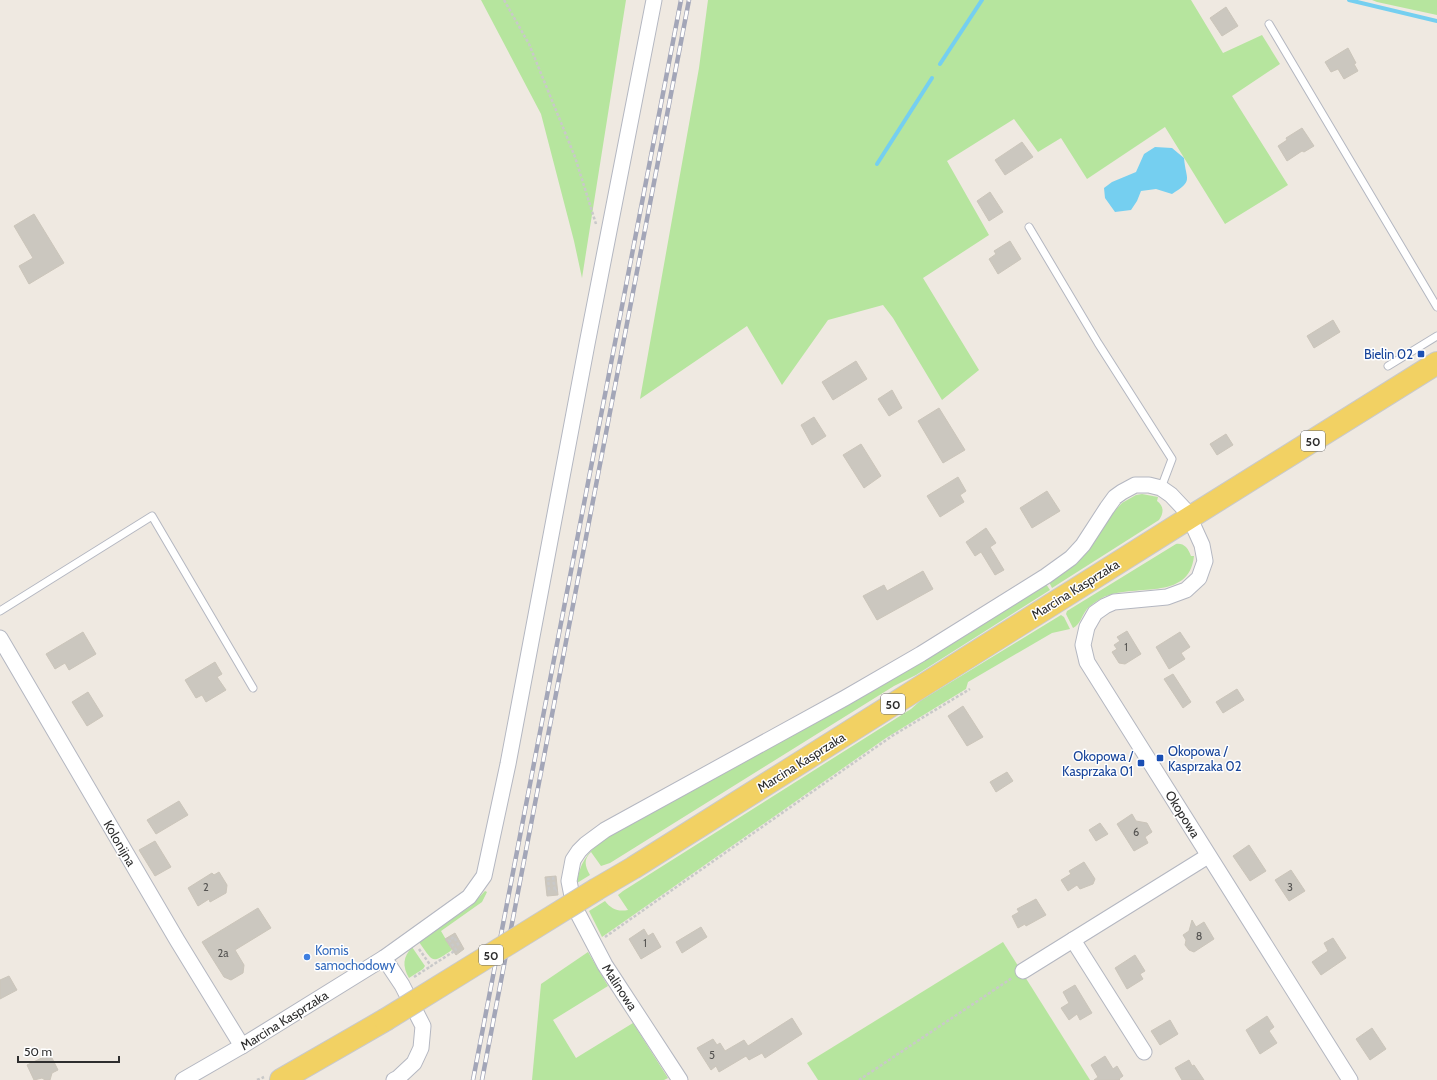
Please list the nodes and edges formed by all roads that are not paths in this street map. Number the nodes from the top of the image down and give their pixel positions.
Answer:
1 (654, 0) edge
2 (1269, 24) dead end
3 (1029, 227) dead end
4 (1437, 307) edge
5 (1437, 336) edge
6 (1437, 363) edge
7 (1388, 366) dead end
8 (1161, 488) junction
9 (1189, 518) junction
10 (0, 611) edge
11 (0, 638) edge
12 (253, 688) dead end
13 (1208, 856) junction
14 (570, 889) joint
15 (1073, 940) junction
16 (384, 958) junction
17 (1023, 971) road end
18 (242, 1046) junction
19 (1144, 1052) dead end
20 (397, 1079) edge
21 (183, 1080) edge
22 (281, 1080) edge
23 (680, 1080) edge
24 (1350, 1080) edge

1 - 16 street, Marcina Kasprzaka
2 - 4 lane
3 - 8 lane
5 - 7 lane
6 - 9 main road, Marcina Kasprzaka / 50
8 - 9 street
8 - 14 street, Marcina Kasprzaka
9 - 13 street, Okopowa
9 - 22 main road, Marcina Kasprzaka / 50, bridge
10 - 12 lane
11 - 18 street, Kolonijna
13 - 15 street
13 - 24 street, Okopowa
14 - 23 street, Malinowa
15 - 17 street
15 - 19 street
16 - 18 street, Marcina Kasprzaka
16 - 20 street
18 - 21 street, Marcina Kasprzaka

